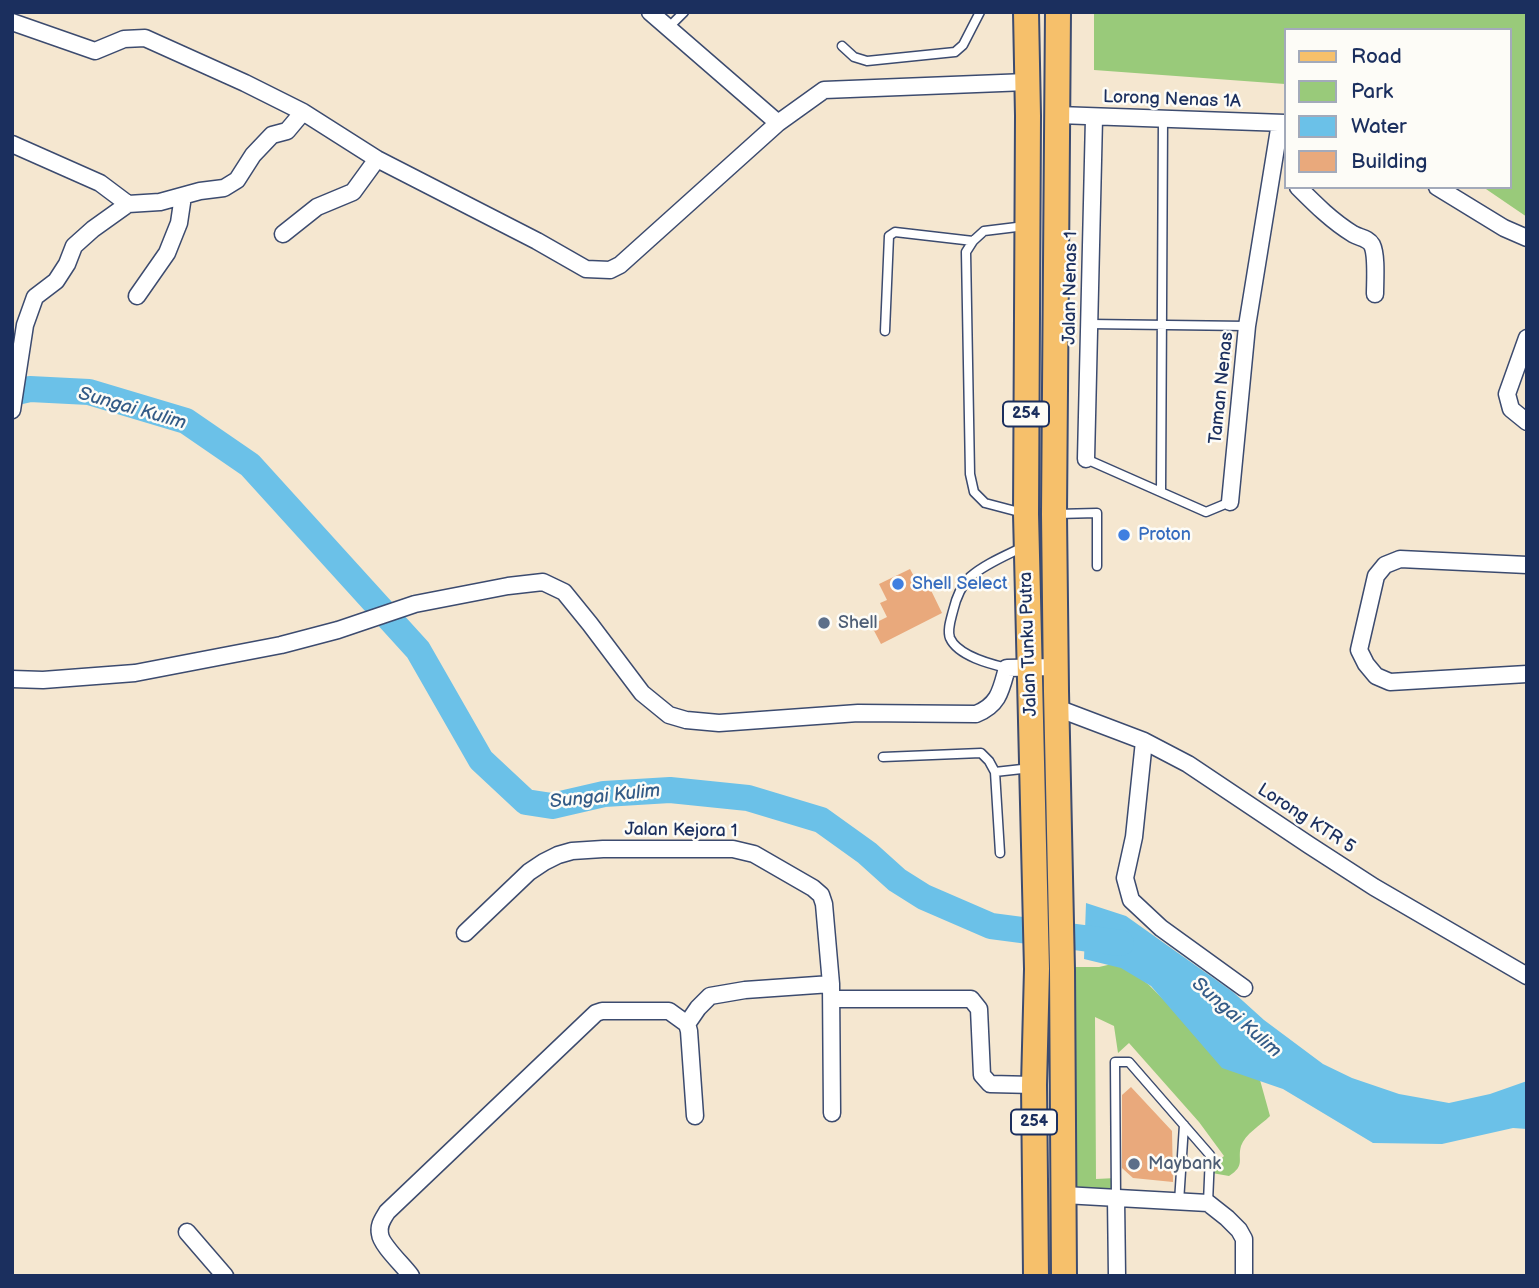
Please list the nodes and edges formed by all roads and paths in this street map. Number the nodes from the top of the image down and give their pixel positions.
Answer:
1 (650, 12) edge
2 (684, 12) edge
3 (980, 12) edge
4 (1026, 12) edge
5 (1058, 12) edge
6 (12, 22) edge
7 (668, 28) junction
8 (842, 46) dead end
9 (1027, 73) junction
10 (303, 112) junction
11 (1058, 115) junction
12 (1094, 118) junction
13 (1163, 118) junction
14 (778, 122) junction
15 (1283, 123) edge
16 (12, 144) edge
17 (377, 159) junction
18 (1027, 161) junction
19 (1279, 177) edge
20 (1300, 189) edge
21 (1440, 189) edge
22 (183, 195) junction
23 (128, 204) junction
24 (1027, 226) junction
25 (283, 234) dead end
26 (1527, 238) edge
27 (973, 241) junction
28 (1376, 295) dead end
29 (137, 296) dead end
30 (1089, 324) junction
31 (1163, 325) junction
32 (1247, 326) junction
33 (885, 331) dead end
34 (1527, 338) edge
35 (12, 410) edge
36 (1527, 422) edge
37 (1086, 458) joint
38 (1161, 491) junction
39 (1230, 502) joint
40 (1026, 514) junction
41 (1054, 514) junction
42 (1027, 545) junction
43 (1527, 565) edge
44 (1097, 566) dead end
45 (1055, 667) junction
46 (1019, 668) junction
47 (1527, 674) edge
48 (12, 679) edge
49 (1057, 708) junction
50 (1144, 741) junction
51 (883, 757) dead end
52 (1032, 768) junction
53 (995, 772) junction
54 (1000, 853) dead end
55 (465, 933) dead end
56 (1527, 976) edge
57 (1244, 988) dead end
58 (832, 991) junction
59 (687, 1024) junction
60 (1034, 1085) junction
61 (832, 1113) dead end
62 (695, 1116) dead end
63 (1184, 1125) junction
64 (1064, 1151) junction
65 (1035, 1169) junction
66 (1064, 1195) junction
67 (1116, 1198) junction
68 (1179, 1202) junction
69 (1208, 1203) junction
70 (1035, 1226) junction
71 (187, 1232) dead end
72 (225, 1276) edge
73 (411, 1276) edge
74 (1036, 1276) edge
75 (1064, 1276) edge
76 (1117, 1276) edge
77 (1244, 1276) edge

1 - 7 street
2 - 7 lane
3 - 8 lane
4 - 9 main road, Jalan Tunku Putra / 254
5 - 11 main road, Jalan Tunku Putra / 254
6 - 10 street
7 - 14 street
9 - 11 main road
9 - 14 street
9 - 18 main road, Jalan Tunku Putra / 254
10 - 17 street
10 - 22 street
11 - 12 street, Lorong Nenas 1A
11 - 18 main road
11 - 41 main road, Jalan Tunku Putra / 254
12 - 13 street, Lorong Nenas 1A
12 - 30 street, Jalan Nenas 1
13 - 15 street, Lorong Nenas 1A
13 - 31 lane
14 - 17 street
15 - 19 street, Taman Nenas
16 - 23 street
17 - 25 street
18 - 24 main road, Jalan Tunku Putra / 254
19 - 32 street, Taman Nenas
20 - 28 street
21 - 26 street
22 - 23 street
22 - 29 street
23 - 35 street
24 - 27 lane
24 - 40 main road, Jalan Tunku Putra / 254
27 - 33 lane
27 - 40 lane
30 - 31 lane
30 - 37 street, Jalan Nenas 1
31 - 32 lane
31 - 38 lane
32 - 39 street, Taman Nenas
34 - 36 street
37 - 38 lane, Taman Nenas
38 - 39 lane, Taman Nenas
40 - 42 main road, Jalan Tunku Putra / 254
41 - 44 lane
41 - 45 main road, Jalan Tunku Putra / 254
42 - 46 main road, Jalan Tunku Putra / 254
42 - 46 lane
43 - 47 street
45 - 46 street
45 - 49 main road, Jalan Tunku Putra / 254
46 - 48 street
46 - 52 main road, Jalan Tunku Putra / 254
49 - 50 street, Lorong KTR 5
49 - 64 main road, Jalan Tunku Putra / 254
50 - 56 street, Lorong KTR 5
50 - 57 street
51 - 53 lane
52 - 53 lane
52 - 60 main road, Jalan Tunku Putra / 254
53 - 54 lane
55 - 58 street, Jalan Kejora 1
58 - 59 street
58 - 60 street
58 - 61 street, Jalan Kejora 1
59 - 62 street
59 - 73 street
60 - 65 main road, Jalan Tunku Putra / 254
63 - 67 lane
63 - 68 lane
63 - 69 lane
64 - 65 main road
64 - 66 main road, Jalan Tunku Putra / 254
65 - 70 main road, Jalan Tunku Putra / 254
66 - 67 street
66 - 70 main road
66 - 75 main road, Jalan Tunku Putra / 254
67 - 68 street
67 - 76 street
68 - 69 street
69 - 77 street
70 - 74 main road, Jalan Tunku Putra / 254
71 - 72 street

